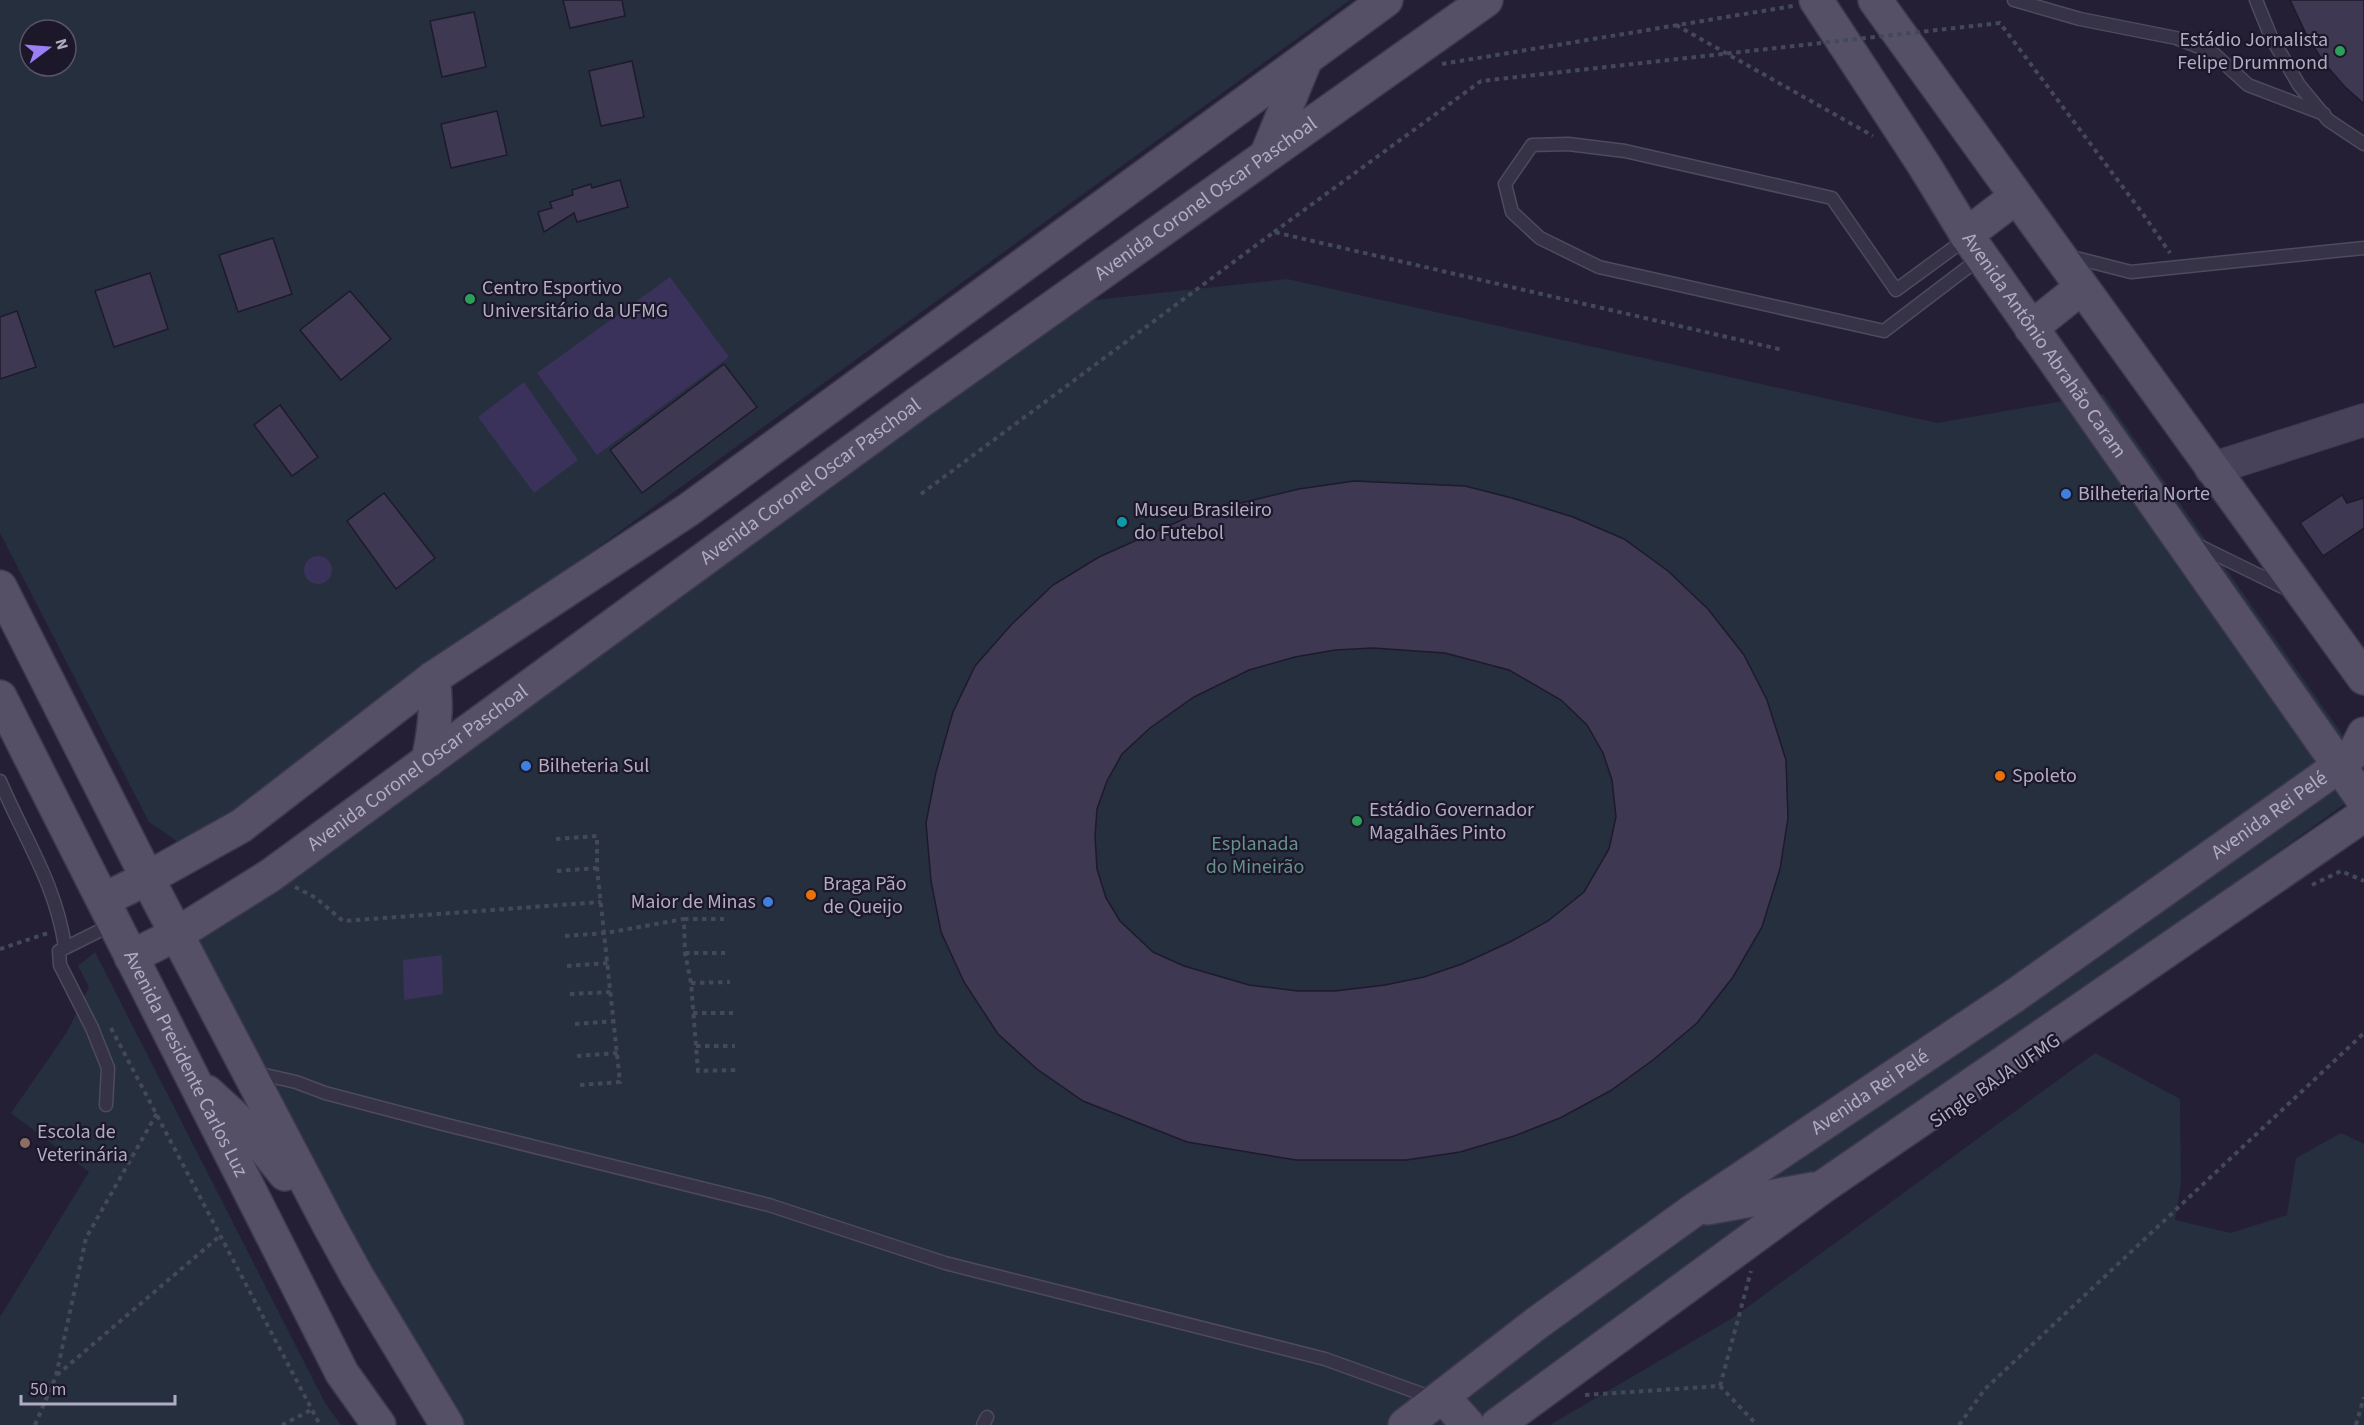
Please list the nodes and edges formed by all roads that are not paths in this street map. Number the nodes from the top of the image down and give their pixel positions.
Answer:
1 (1386, 0) edge
2 (1486, 0) edge
3 (1875, 0) edge
4 (2014, 0) edge
5 (2256, 0) edge
6 (1817, 1) edge
7 (1305, 61) junction
8 (2324, 114) junction
9 (2364, 144) edge
10 (1267, 154) junction
11 (2016, 197) junction
12 (1972, 243) junction
13 (2364, 249) edge
14 (2055, 253) junction
15 (2080, 288) junction
16 (2031, 328) junction
17 (2364, 420) edge
18 (2211, 469) junction
19 (688, 510) junction
20 (747, 527) junction
21 (2176, 534) junction
22 (0, 587) edge
23 (2307, 599) junction
24 (433, 678) junction
25 (2364, 678) edge
26 (0, 697) edge
27 (2364, 734) edge
28 (428, 761) junction
29 (2339, 766) junction
30 (0, 781) edge
31 (2364, 801) edge
32 (2364, 815) edge
33 (152, 887) junction
34 (108, 911) junction
35 (2120, 922) junction
36 (177, 934) junction
37 (65, 946) junction
38 (131, 957) junction
39 (2082, 1009) junction
40 (249, 1072) junction
41 (193, 1080) junction
42 (106, 1105) dead end
43 (1821, 1188) junction
44 (1694, 1210) junction
45 (357, 1276) junction
46 (1443, 1397) junction
47 (379, 1425) edge
48 (447, 1425) edge
49 (1405, 1425) edge
50 (1467, 1425) edge
51 (1497, 1425) edge

1 - 7 main road
2 - 10 main road, Avenida Coronel Oscar Paschoal
3 - 11 main road
4 - 8 lane
5 - 8 lane
6 - 12 main road, Avenida Antônio Abrahão Caram
7 - 10 main road
7 - 19 main road
8 - 9 lane
10 - 20 main road, Avenida Coronel Oscar Paschoal
11 - 12 main road
11 - 14 main road
12 - 12 lane
12 - 16 main road, Avenida Antônio Abrahão Caram
13 - 14 lane
14 - 15 main road
15 - 16 main road
15 - 18 main road
16 - 21 main road, Avenida Antônio Abrahão Caram
17 - 18 street
18 - 23 main road
19 - 20 main road
19 - 24 main road
20 - 28 main road, Avenida Coronel Oscar Paschoal
21 - 23 lane
21 - 29 main road, Avenida Antônio Abrahão Caram
22 - 33 main road
23 - 25 main road
24 - 28 main road
24 - 33 main road
26 - 34 main road, Avenida Presidente Carlos Luz
27 - 29 main road, Avenida Rei Pelé
28 - 36 main road, Avenida Coronel Oscar Paschoal
29 - 31 main road, Avenida Antônio Abrahão Caram
29 - 35 main road, Avenida Rei Pelé
30 - 37 lane
32 - 39 main road
33 - 34 main road
33 - 36 main road
34 - 37 lane
34 - 38 main road, Avenida Presidente Carlos Luz
35 - 39 main road
35 - 44 main road, Avenida Rei Pelé
36 - 38 main road, Avenida Coronel Oscar Paschoal
36 - 40 main road
37 - 42 lane
38 - 41 main road, Avenida Presidente Carlos Luz
39 - 43 main road
40 - 45 main road
40 - 46 lane
41 - 45 main road
41 - 47 main road, Avenida Presidente Carlos Luz
43 - 44 main road
43 - 51 main road
44 - 46 main road, Avenida Rei Pelé
45 - 48 main road
46 - 49 main road, Avenida Rei Pelé
46 - 50 main road

